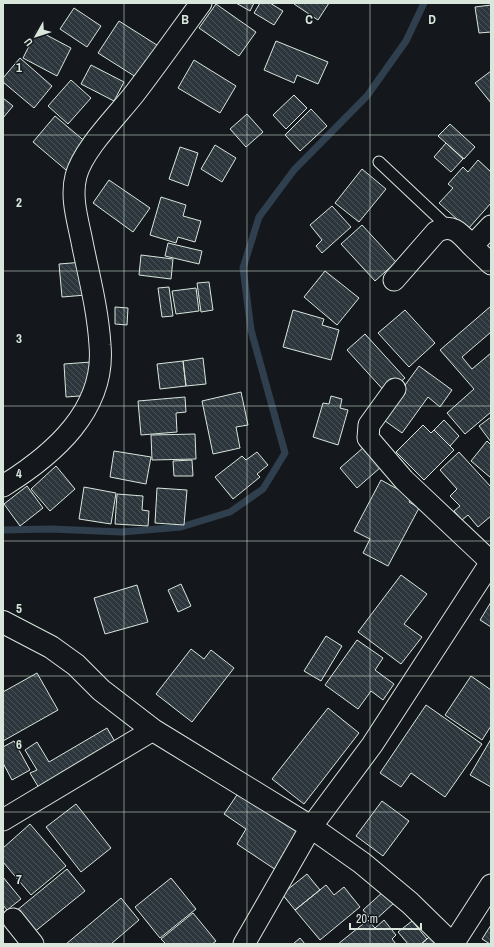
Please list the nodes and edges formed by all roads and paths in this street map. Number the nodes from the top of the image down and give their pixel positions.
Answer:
1 (202, 3) edge
2 (378, 162) dead end
3 (491, 226) edge
4 (448, 227) junction
5 (472, 246) junction
6 (491, 264) edge
7 (394, 280) dead end
8 (395, 389) dead end
9 (3, 486) edge
10 (491, 562) edge
11 (3, 622) edge
12 (153, 730) junction
13 (3, 820) edge
14 (311, 827) junction
15 (491, 885) edge
16 (13, 919) dead end
17 (32, 944) edge
18 (244, 944) edge
19 (452, 944) edge

1 - 9 street
2 - 4 lane
3 - 5 street
4 - 5 street
4 - 7 street
5 - 6 street
8 - 10 street
10 - 14 street
11 - 12 street
12 - 13 street
12 - 14 street
14 - 18 street
14 - 19 street
15 - 19 street
16 - 17 street

